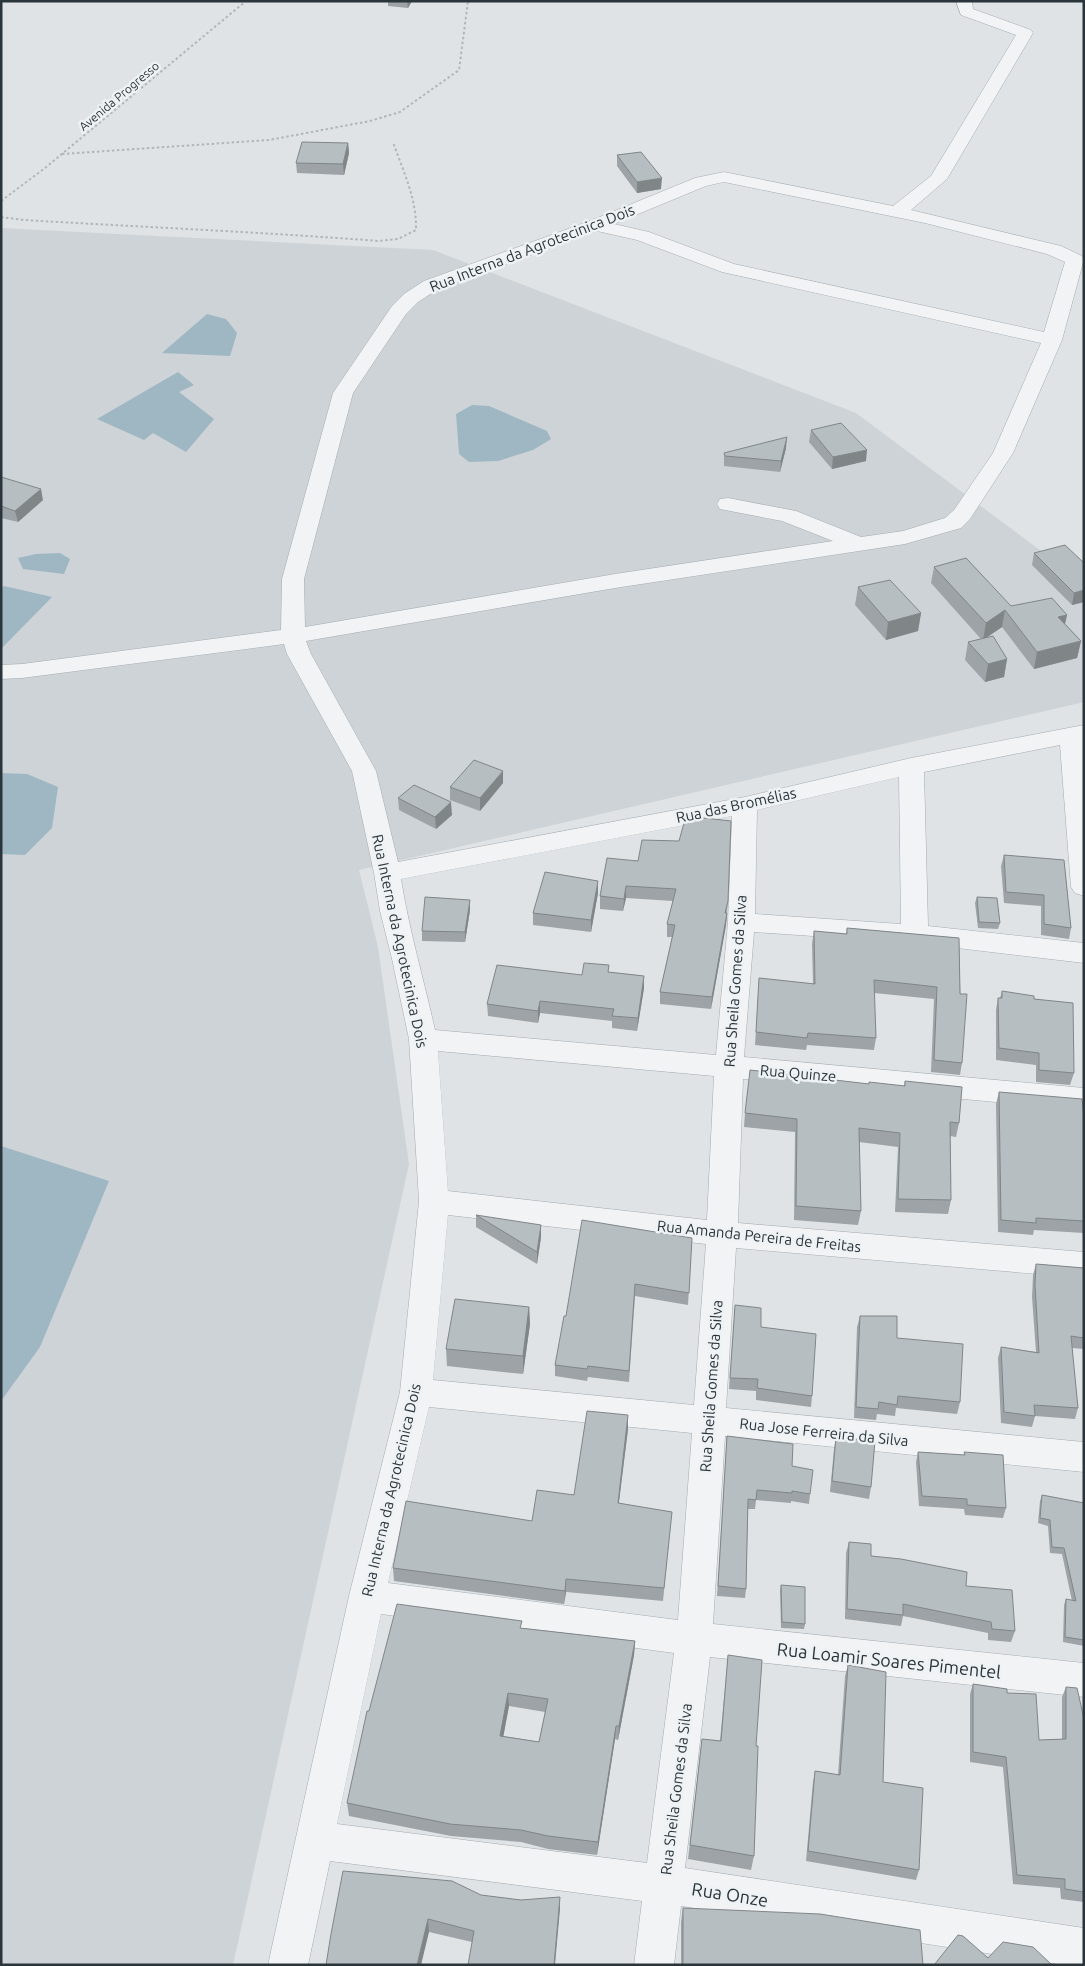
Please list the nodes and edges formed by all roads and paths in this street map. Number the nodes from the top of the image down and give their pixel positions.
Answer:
1 (246, 1) edge
2 (468, 1) edge
3 (964, 1) edge
4 (393, 142) dead end
5 (62, 154) junction
6 (938, 178) junction
7 (1, 201) edge
8 (897, 212) junction
9 (1, 217) edge
10 (596, 225) junction
11 (952, 225) junction
12 (1052, 340) junction
13 (728, 504) dead end
14 (860, 545) junction
15 (293, 636) junction
16 (1, 672) edge
17 (1078, 734) edge
18 (911, 766) junction
19 (744, 805) junction
20 (1081, 819) edge
21 (387, 873) junction
22 (1084, 887) edge
23 (741, 922) junction
24 (915, 934) junction
25 (1084, 953) edge
26 (423, 1039) junction
27 (729, 1066) junction
28 (1084, 1098) edge
29 (434, 1201) junction
30 (722, 1234) junction
31 (1084, 1266) edge
32 (416, 1392) junction
33 (708, 1421) junction
34 (1084, 1457) edge
35 (367, 1596) junction
36 (694, 1639) junction
37 (1084, 1680) edge
38 (316, 1840) junction
39 (664, 1884) junction
40 (1084, 1948) edge
41 (288, 1965) edge
42 (654, 1965) edge

1 - 5 path, Avenida Progresso
2 - 5 path
3 - 6 street
4 - 9 path
5 - 7 path, Avenida Progresso
6 - 8 street
6 - 11 street
8 - 10 street, Rua Interna da Agrotecinica Dois
8 - 11 street, Rua Interna da Agrotecinica Dois
10 - 12 street
10 - 15 street, Rua Interna da Agrotecinica Dois
11 - 12 street, Rua Interna da Agrotecinica Dois
12 - 14 street
13 - 14 street
14 - 15 street
15 - 16 street
15 - 21 street, Rua Interna da Agrotecinica Dois
17 - 18 street, Rua das Bromélias
17 - 20 street
18 - 19 street, Rua das Bromélias
18 - 24 street
19 - 21 street, Rua das Bromélias
19 - 23 street, Rua Sheila Gomes da Silva
20 - 22 street
21 - 26 street, Rua Interna da Agrotecinica Dois
23 - 24 street
23 - 27 street, Rua Sheila Gomes da Silva
24 - 25 street
26 - 27 street, Rua Quinze
26 - 29 street, Rua Interna da Agrotecinica Dois
27 - 28 street, Rua Quinze
27 - 30 street, Rua Sheila Gomes da Silva
29 - 30 street, Rua Amanda Pereira de Freitas
29 - 32 street, Rua Interna da Agrotecinica Dois
30 - 31 street, Rua Amanda Pereira de Freitas
30 - 33 street, Rua Sheila Gomes da Silva
32 - 33 street, Rua Jose Ferreira da Silva
32 - 35 street, Rua Interna da Agrotecinica Dois
33 - 34 street, Rua Jose Ferreira da Silva
33 - 36 street, Rua Sheila Gomes da Silva
35 - 36 street, Rua Loamir Soares Pimentel
35 - 38 street, Rua Interna da Agrotecinica Dois
36 - 37 street, Rua Loamir Soares Pimentel
36 - 39 street, Rua Sheila Gomes da Silva
38 - 39 street, Rua Onze
38 - 41 street, Rua Interna da Agrotecinica Dois
39 - 40 street, Rua Onze
39 - 42 street, Rua Sheila Gomes da Silva

